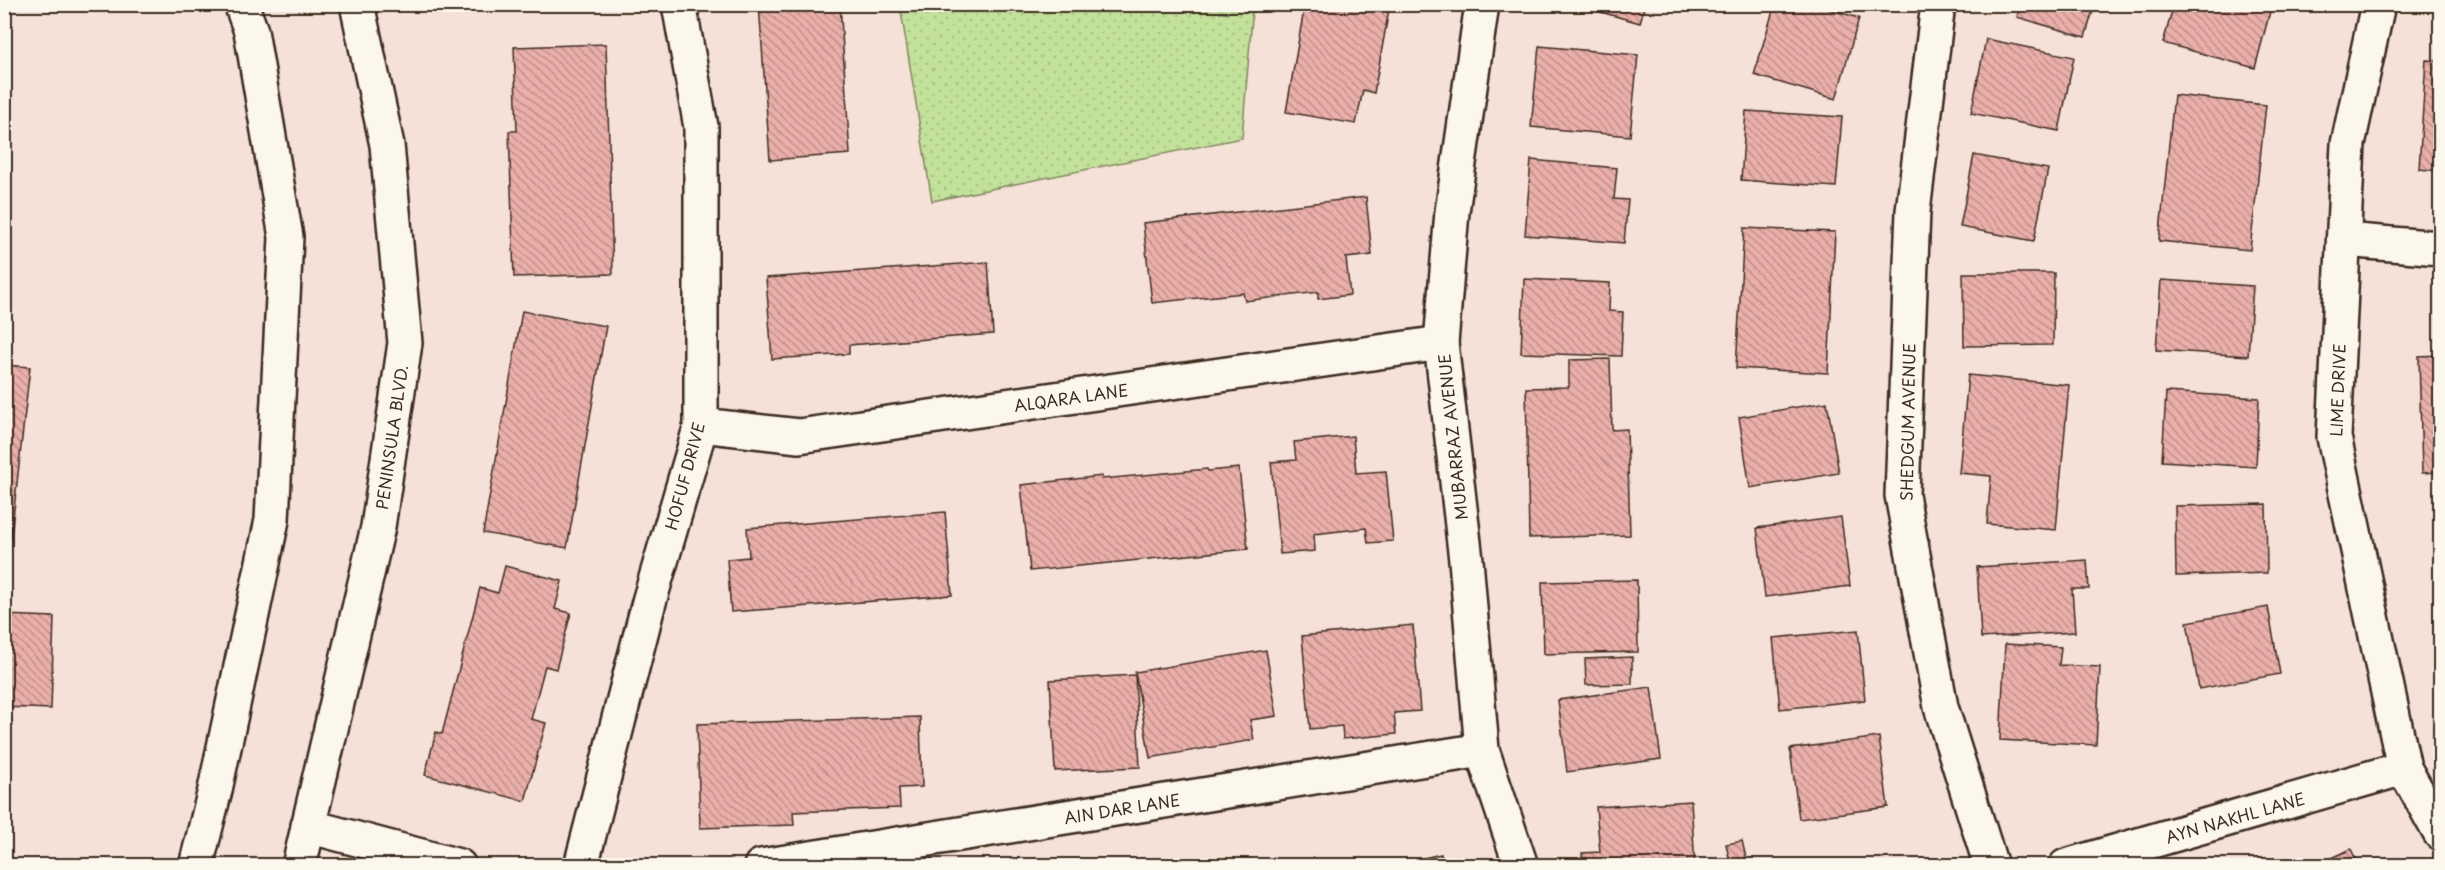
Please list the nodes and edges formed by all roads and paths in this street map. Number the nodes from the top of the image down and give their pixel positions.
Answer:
1 (241, 4) edge
2 (357, 4) edge
3 (679, 4) edge
4 (1482, 4) edge
5 (1938, 4) edge
6 (2378, 4) edge
7 (2344, 240) junction
8 (2440, 248) edge
9 (1441, 343) junction
10 (701, 425) junction
11 (1482, 750) junction
12 (2404, 768) junction
13 (308, 826) junction
14 (2440, 833) edge
15 (195, 866) edge
16 (299, 866) edge
17 (459, 866) edge
18 (581, 866) edge
19 (761, 866) edge
20 (1521, 866) edge
21 (1991, 866) edge
22 (2066, 866) edge

1 - 15 street
2 - 13 street, PENINSULA BLVD.
3 - 10 street, HOFUF DRIVE
4 - 9 street, MUBARRAZ AVENUE
5 - 21 street, SHEDGUM AVENUE
6 - 7 street, LIME DRIVE
7 - 8 street
7 - 12 street, LIME DRIVE
9 - 10 street, ALQARA LANE
9 - 11 street, MUBARRAZ AVENUE
10 - 18 street, HOFUF DRIVE
11 - 19 street, AIN DAR LANE
11 - 20 street, MUBARRAZ AVENUE
12 - 14 street, LIME DRIVE
12 - 22 street, AYN NAKHL LANE
13 - 16 street, PENINSULA BLVD.
13 - 17 street

